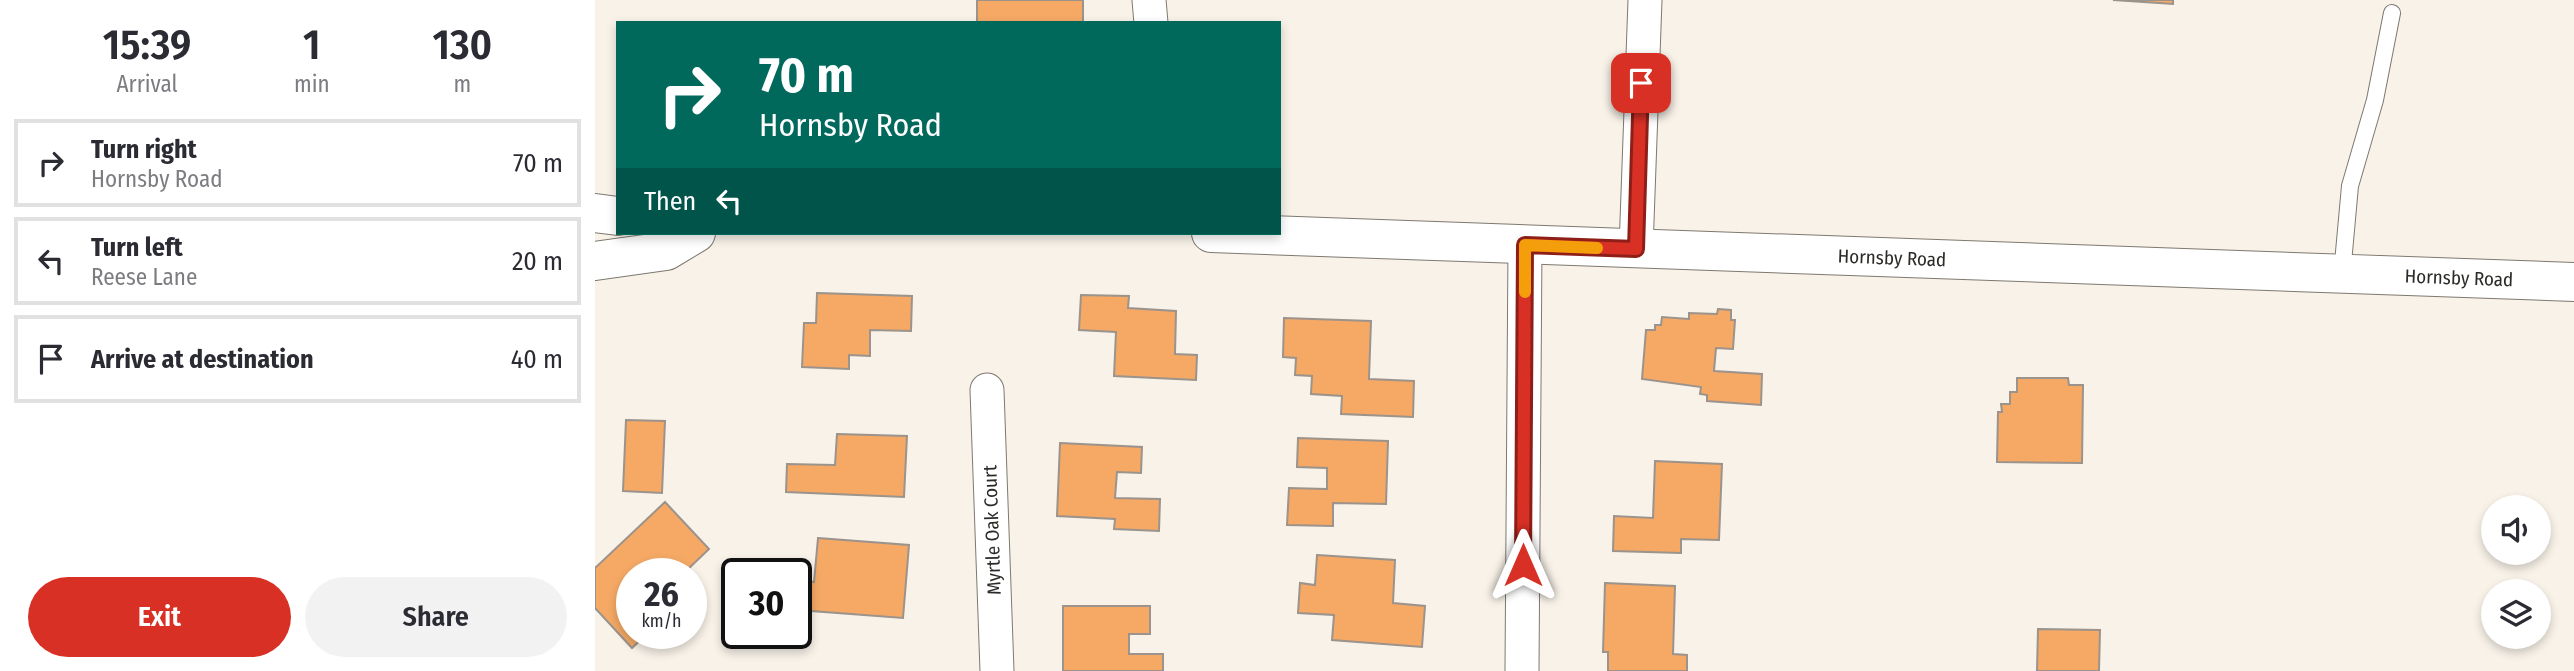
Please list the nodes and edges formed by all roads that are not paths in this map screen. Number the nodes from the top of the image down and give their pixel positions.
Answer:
1 (1149, 0) edge
2 (1644, 0) edge
3 (2392, 13) dead end
4 (1151, 21) edge
5 (595, 213) edge
6 (616, 216) edge
7 (692, 235) edge
8 (1263, 235) edge
9 (1525, 245) junction
10 (1636, 249) junction
11 (595, 261) edge
12 (2341, 274) junction
13 (2574, 282) edge
14 (987, 390) dead end
15 (997, 671) edge
16 (1522, 671) edge

1 - 4 street
2 - 10 street
3 - 12 lane
5 - 6 street
7 - 11 street
8 - 9 street, Hornsby Road
9 - 10 street, Hornsby Road
9 - 16 street
10 - 12 street, Hornsby Road
12 - 13 street, Hornsby Road
14 - 15 street, Myrtle Oak Court

